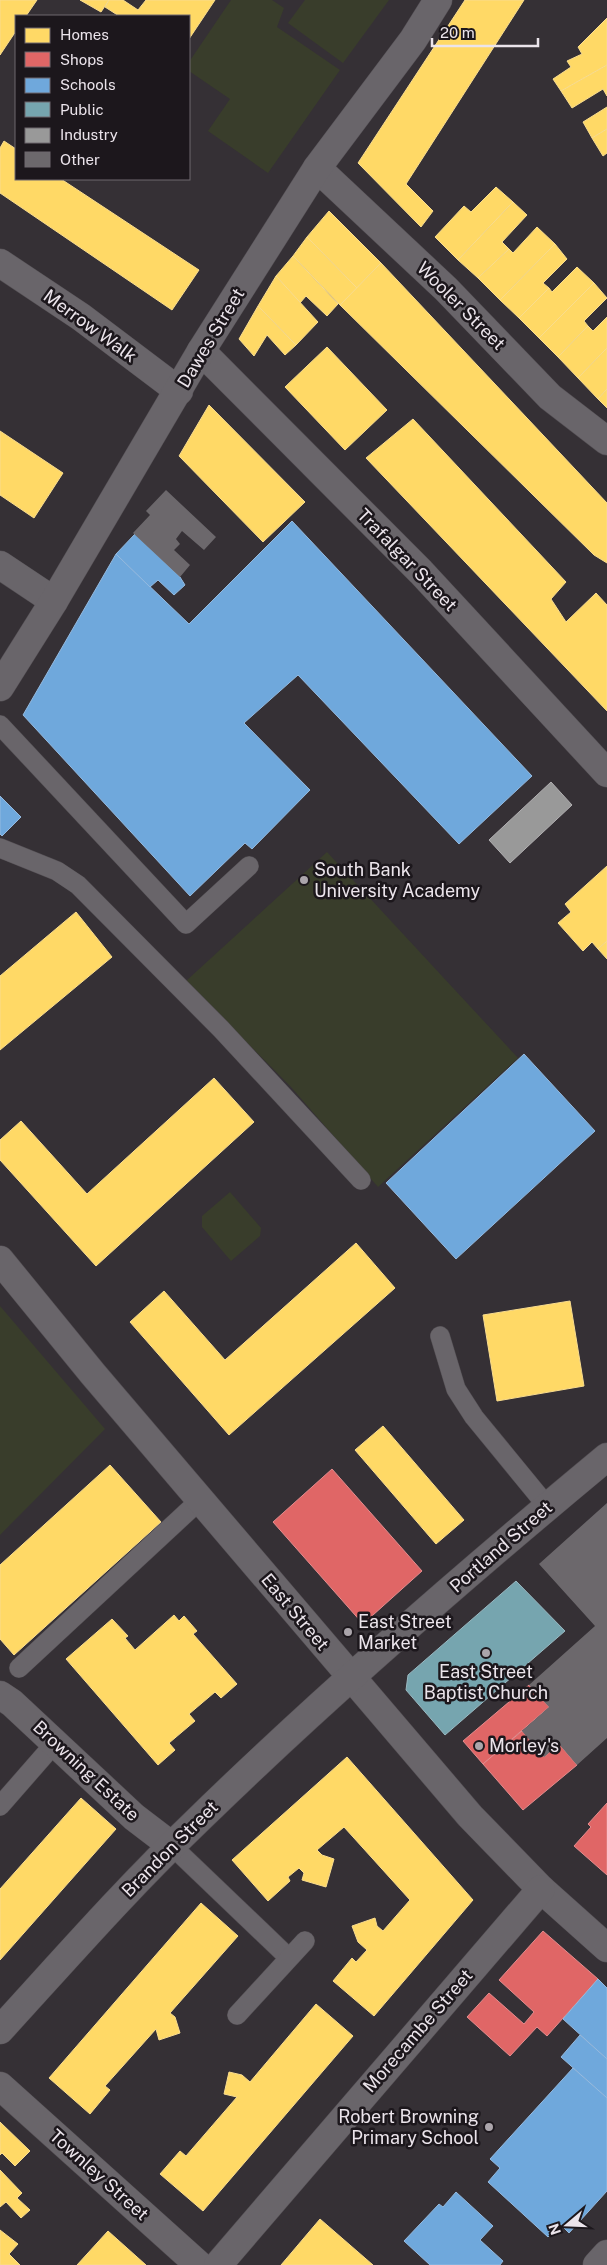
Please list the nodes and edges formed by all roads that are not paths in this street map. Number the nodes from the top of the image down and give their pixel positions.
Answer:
1 (438, 0) edge
2 (317, 168) junction
3 (0, 262) edge
4 (201, 351) junction
5 (179, 391) junction
6 (607, 441) edge
7 (0, 565) edge
8 (54, 601) junction
9 (0, 687) edge
10 (0, 725) edge
11 (607, 773) edge
12 (0, 848) edge
13 (249, 866) dead end
14 (361, 1180) dead end
15 (0, 1260) edge
16 (440, 1336) dead end
17 (607, 1457) edge
18 (200, 1500) junction
19 (548, 1506) junction
20 (19, 1668) dead end
21 (350, 1677) junction
22 (0, 1695) edge
23 (55, 1743) junction
24 (0, 1806) edge
25 (172, 1846) junction
26 (541, 1889) junction
27 (305, 1941) dead end
28 (607, 1948) edge
29 (288, 1957) junction
30 (237, 2015) dead end
31 (0, 2030) edge
32 (0, 2086) edge
33 (607, 2254) edge
34 (199, 2265) edge
35 (218, 2265) edge
36 (597, 2265) edge

1 - 2 street, Dawes Street
2 - 4 street, Dawes Street
2 - 6 street, Wooler Street
3 - 5 street, Merrow Walk
4 - 5 street, Dawes Street
4 - 11 street, Trafalgar Street
5 - 8 street, Dawes Street
7 - 8 street
8 - 9 street, Dawes Street
10 - 13 lane
12 - 14 lane
15 - 18 street, East Street
16 - 19 lane
17 - 19 street, Portland Street
18 - 20 lane
18 - 21 street, East Street
19 - 21 street, Portland Street
21 - 25 street, Brandon Street
21 - 26 street, East Street
22 - 23 street, Browning Estate
23 - 24 lane
23 - 25 street, Browning Estate
25 - 29 lane
25 - 31 street, Brandon Street
26 - 28 street, East Street
26 - 35 street, Morecambe Street
27 - 29 lane
29 - 30 lane
32 - 34 street, Townley Street
33 - 36 street

